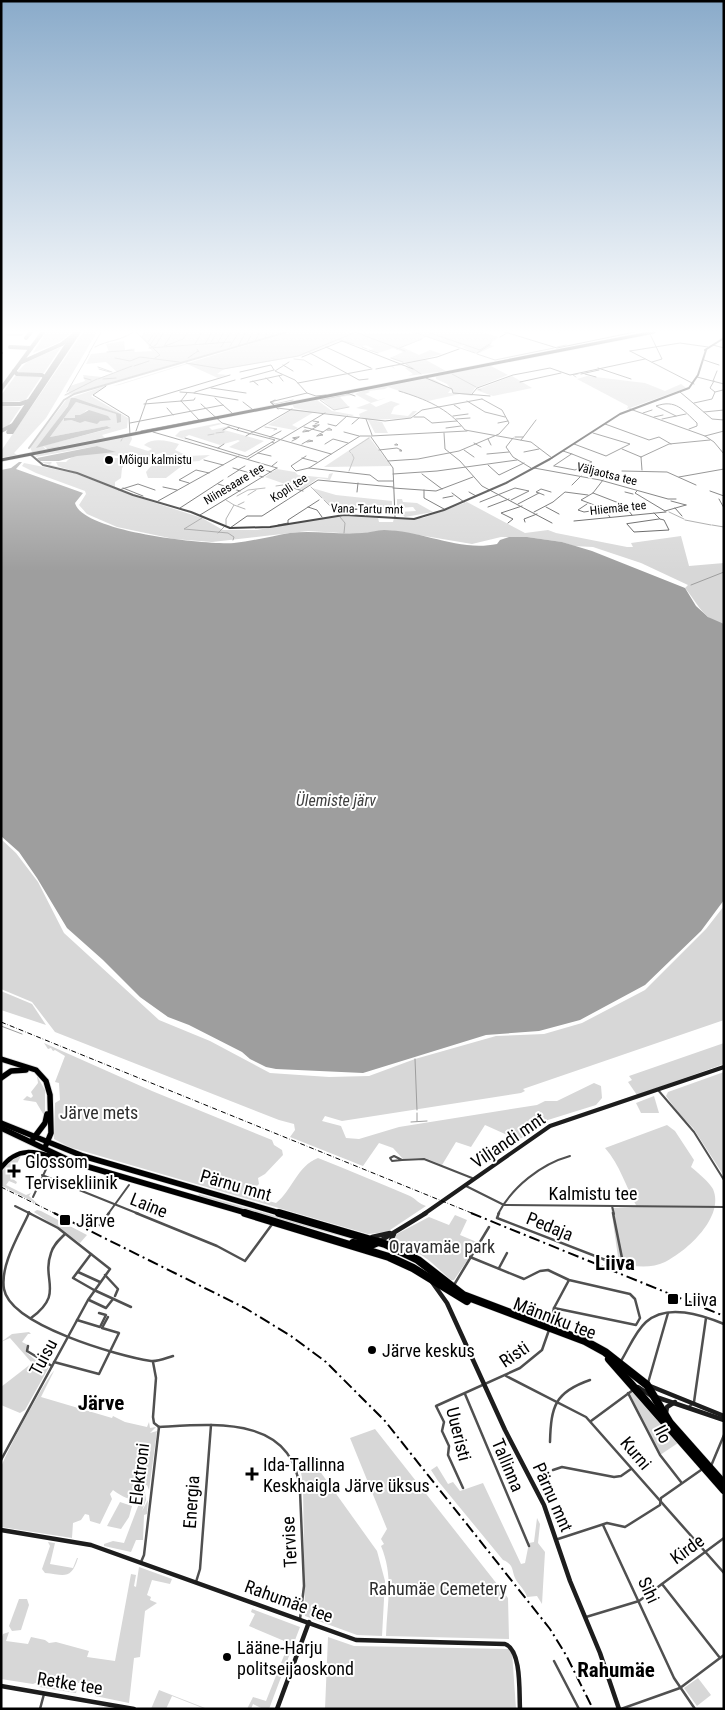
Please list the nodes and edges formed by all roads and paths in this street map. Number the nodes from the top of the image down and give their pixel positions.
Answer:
1 (121, 412) edge
2 (142, 412) edge
3 (170, 412) edge
4 (190, 412) joint
5 (210, 412) edge
6 (238, 412) edge
7 (246, 412) edge
8 (289, 412) edge
9 (315, 412) edge
10 (419, 412) edge
11 (445, 412) edge
12 (485, 412) edge
13 (503, 412) edge
14 (625, 412) edge
15 (637, 412) edge
16 (648, 412) edge
17 (668, 412) edge
18 (684, 412) edge
19 (704, 412) edge
20 (232, 413) joint
21 (325, 413) junction
22 (468, 414) dead end
23 (643, 414) junction
24 (663, 414) dead end
25 (686, 414) junction
26 (173, 415) junction
27 (338, 416) dead end
28 (453, 416) junction
29 (676, 416) junction
30 (347, 417) junction
31 (413, 417) junction
32 (506, 417) junction
33 (654, 417) junction
34 (216, 418) junction
35 (360, 418) junction
36 (470, 418) dead end
37 (356, 419) dead end
38 (366, 419) junction
39 (456, 420) junction
40 (536, 420) dead end
41 (661, 420) junction
42 (724, 420) edge
43 (199, 421) junction
44 (313, 421) junction
45 (508, 421) junction
46 (139, 422) junction
47 (130, 423) junction
48 (432, 423) junction
49 (498, 423) dead end
50 (328, 424) dead end
51 (352, 424) dead end
52 (605, 424) junction
53 (309, 425) dead end
54 (232, 426) junction
55 (303, 426) junction
56 (316, 426) junction
57 (322, 426) dead end
58 (436, 426) dead end
59 (461, 426) junction
60 (228, 427) junction
61 (446, 428) dead end
62 (162, 429) dead end
63 (238, 429) junction
64 (313, 429) junction
65 (329, 429) dead end
66 (224, 430) dead end
67 (689, 430) junction
68 (149, 431) junction
69 (281, 431) dead end
70 (468, 431) junction
71 (724, 431) edge
72 (137, 432) junction
73 (305, 432) dead end
74 (323, 432) junction
75 (344, 432) dead end
76 (129, 433) junction
77 (252, 433) junction
78 (593, 433) junction
79 (444, 434) junction
80 (496, 435) junction
81 (246, 436) dead end
82 (360, 436) junction
83 (371, 436) junction
84 (705, 436) junction
85 (270, 437) junction
86 (296, 437) dead end
87 (523, 437) junction
88 (185, 438) dead end
89 (283, 438) junction
90 (318, 438) dead end
91 (514, 438) junction
92 (488, 439) junction
93 (280, 440) junction
94 (287, 440) junction
95 (521, 440) junction
96 (712, 440) junction
97 (292, 441) junction
98 (307, 442) dead end
99 (196, 443) junction
100 (273, 443) junction
101 (348, 443) junction
102 (474, 443) junction
103 (224, 444) dead end
104 (302, 444) junction
105 (325, 444) dead end
106 (574, 444) junction
107 (671, 444) junction
108 (491, 445) dead end
109 (206, 446) junction
110 (481, 447) dead end
111 (218, 448) junction
112 (398, 448) dead end
113 (719, 448) junction
114 (724, 448) edge
115 (216, 449) junction
116 (463, 449) junction
117 (540, 449) junction
118 (621, 449) junction
119 (379, 450) junction
120 (563, 451) junction
121 (509, 452) junction
122 (524, 452) dead end
123 (230, 453) junction
124 (256, 453) junction
125 (450, 453) junction
126 (331, 454) junction
127 (487, 454) dead end
128 (573, 454) junction
129 (724, 454) edge
130 (32, 455) junction
131 (240, 456) junction
132 (271, 456) dead end
133 (306, 456) dead end
134 (474, 456) dead end
135 (302, 458) junction
136 (552, 458) junction
137 (641, 458) junction
138 (1, 459) edge
139 (248, 459) junction
140 (204, 460) dead end
141 (517, 460) junction
142 (278, 462) dead end
143 (317, 462) junction
144 (388, 462) junction
145 (524, 463) junction
146 (488, 464) junction
147 (223, 465) junction
148 (244, 466) dead end
149 (272, 466) junction
150 (465, 466) junction
151 (233, 468) dead end
152 (258, 468) dead end
153 (309, 468) junction
154 (533, 468) junction
155 (724, 469) edge
156 (239, 470) junction
157 (575, 470) junction
158 (296, 471) junction
159 (622, 471) dead end
160 (642, 471) junction
161 (271, 472) junction
162 (209, 473) junction
163 (299, 474) dead end
164 (393, 474) junction
165 (422, 474) junction
166 (571, 475) junction
167 (581, 476) junction
168 (228, 477) dead end
169 (263, 477) junction
170 (473, 477) junction
171 (678, 477) junction
172 (223, 480) dead end
173 (603, 480) junction
174 (393, 481) junction
175 (190, 483) junction
176 (358, 483) junction
177 (218, 484) junction
178 (572, 484) dead end
179 (696, 485) dead end
180 (164, 487) dead end
181 (290, 487) dead end
182 (123, 488) junction
183 (393, 488) junction
184 (442, 489) junction
185 (119, 490) junction
186 (155, 490) dead end
187 (177, 490) junction
188 (424, 490) junction
189 (490, 490) junction
190 (240, 491) junction
191 (303, 491) junction
192 (638, 491) junction
193 (710, 491) dead end
194 (357, 492) dead end
195 (469, 492) dead end
196 (551, 492) dead end
197 (625, 492) dead end
198 (452, 493) dead end
199 (539, 493) junction
200 (593, 493) junction
201 (634, 494) junction
202 (500, 495) junction
203 (544, 495) dead end
204 (588, 495) junction
205 (143, 496) dead end
206 (454, 496) junction
207 (476, 496) junction
208 (724, 497) edge
209 (443, 498) dead end
210 (676, 499) dead end
211 (319, 500) dead end
212 (510, 500) junction
213 (670, 500) junction
214 (158, 502) junction
215 (464, 502) junction
216 (480, 502) dead end
217 (588, 503) junction
218 (518, 504) junction
219 (522, 506) junction
220 (545, 506) junction
221 (488, 507) dead end
222 (180, 508) junction
223 (308, 508) junction
224 (675, 508) junction
225 (724, 508) edge
226 (604, 509) junction
227 (444, 510) junction
228 (610, 511) dead end
229 (665, 511) junction
230 (533, 512) junction
231 (654, 512) junction
232 (537, 514) junction
233 (559, 514) dead end
234 (200, 515) junction
235 (632, 515) junction
236 (682, 516) dead end
237 (322, 517) junction
238 (395, 517) junction
239 (610, 517) junction
240 (660, 519) junction
241 (574, 521) dead end
242 (525, 522) dead end
243 (288, 523) junction
244 (508, 523) dead end
245 (552, 523) dead end
246 (278, 524) dead end
247 (230, 528) junction
248 (1, 1059) edge
249 (11, 1067) junction
250 (724, 1067) edge
251 (1, 1078) edge
252 (658, 1090) junction
253 (1, 1123) edge
254 (50, 1126) junction
255 (42, 1127) junction
256 (1, 1128) edge
257 (33, 1140) junction
258 (50, 1140) junction
259 (48, 1156) junction
260 (570, 1156) dead end
261 (57, 1159) junction
262 (402, 1160) dead end
263 (75, 1164) junction
264 (48, 1165) junction
265 (1, 1168) edge
266 (134, 1171) junction
267 (42, 1175) junction
268 (474, 1180) junction
269 (724, 1180) edge
270 (129, 1182) junction
271 (466, 1186) junction
272 (200, 1190) junction
273 (33, 1197) dead end
274 (190, 1197) junction
275 (115, 1205) junction
276 (504, 1205) junction
277 (15, 1206) dead end
278 (612, 1206) junction
279 (724, 1207) edge
280 (29, 1212) junction
281 (274, 1222) junction
282 (100, 1225) dead end
283 (490, 1227) dead end
284 (397, 1229) junction
285 (65, 1234) junction
286 (353, 1234) junction
287 (347, 1243) junction
288 (381, 1243) junction
289 (507, 1253) dead end
290 (91, 1254) junction
291 (381, 1254) junction
292 (408, 1255) junction
293 (470, 1257) junction
294 (499, 1268) junction
295 (431, 1269) junction
296 (78, 1272) junction
297 (420, 1273) junction
298 (105, 1275) junction
299 (569, 1280) junction
300 (431, 1281) junction
301 (100, 1282) junction
302 (449, 1286) junction
303 (94, 1290) junction
304 (114, 1297) junction
305 (88, 1300) junction
306 (447, 1303) junction
307 (131, 1308) dead end
308 (554, 1308) junction
309 (99, 1313) dead end
310 (668, 1314) junction
311 (108, 1317) dead end
312 (31, 1318) junction
313 (706, 1318) junction
314 (77, 1320) junction
315 (724, 1324) edge
316 (549, 1329) junction
317 (67, 1338) junction
318 (28, 1346) dead end
319 (111, 1350) junction
320 (173, 1356) dead end
321 (54, 1362) junction
322 (153, 1362) junction
323 (620, 1364) junction
324 (52, 1366) junction
325 (506, 1376) junction
326 (637, 1378) junction
327 (627, 1379) junction
328 (590, 1380) dead end
329 (486, 1385) junction
330 (647, 1385) junction
331 (635, 1388) junction
332 (628, 1393) junction
333 (464, 1394) junction
334 (654, 1396) junction
335 (556, 1401) junction
336 (676, 1402) junction
337 (691, 1406) junction
338 (724, 1416) edge
339 (666, 1418) junction
340 (724, 1420) edge
341 (591, 1421) junction
342 (211, 1424) junction
343 (159, 1427) junction
344 (724, 1435) edge
345 (550, 1442) dead end
346 (1, 1460) edge
347 (707, 1467) junction
348 (631, 1468) junction
349 (553, 1470) dead end
350 (681, 1482) junction
351 (724, 1484) edge
352 (463, 1488) dead end
353 (724, 1490) edge
354 (660, 1501) junction
355 (603, 1525) junction
356 (1, 1530) edge
357 (724, 1538) edge
358 (556, 1539) junction
359 (529, 1546) dead end
360 (706, 1552) junction
361 (141, 1562) junction
362 (724, 1574) edge
363 (196, 1582) junction
364 (662, 1584) junction
365 (639, 1600) junction
366 (584, 1618) junction
367 (300, 1619) junction
368 (309, 1622) junction
369 (724, 1655) edge
370 (720, 1658) junction
371 (554, 1661) dead end
372 (1, 1686) edge
373 (680, 1688) junction
374 (44, 1692) junction
375 (40, 1709) edge
376 (134, 1709) edge
377 (277, 1709) edge
378 (520, 1709) edge
379 (579, 1709) edge
380 (620, 1709) edge
381 (695, 1709) edge

1 - 47 street
2 - 46 street
3 - 26 street
4 - 26 street
4 - 43 street
5 - 34 street
6 - 20 highway
7 - 34 highway
8 - 77 street
9 - 21 street
10 - 31 street
11 - 28 street
12 - 32 street
13 - 32 street
14 - 52 street, Vana-Tartu mnt
15 - 23 street
16 - 23 street
17 - 29 street
18 - 25 street
19 - 42 street
20 - 34 highway
21 - 30 street
21 - 44 street
22 - 28 street
23 - 33 street
24 - 33 street
25 - 29 street
25 - 67 street
26 - 46 street
27 - 30 street
28 - 39 street
29 - 41 street
30 - 35 street
30 - 37 street
30 - 50 street
31 - 38 street
31 - 48 street
32 - 45 street
33 - 41 street
34 - 43 highway
34 - 54 street
34 - 62 street
35 - 38 street
35 - 51 street
36 - 39 street
38 - 83 street
39 - 48 street
39 - 59 street
40 - 87 street
41 - 67 street
43 - 68 highway
43 - 72 highway
44 - 55 street
44 - 56 street
45 - 49 street
45 - 80 street
46 - 47 street
46 - 72 street
47 - 76 street
48 - 58 street
52 - 78 street, Vana-Tartu mnt
52 - 107 street
53 - 56 street
54 - 60 street
54 - 63 street
55 - 64 street
55 - 89 street
56 - 57 street
56 - 64 street
59 - 61 street
59 - 70 street
60 - 63 street
60 - 66 street
63 - 77 street
64 - 73 street
64 - 74 street
65 - 74 street
67 - 84 street
68 - 76 highway
68 - 99 street
69 - 85 street
70 - 79 street
70 - 80 street
71 - 84 street
72 - 76 highway
74 - 90 street
75 - 82 street
76 - 130 highway
76 - 130 highway
77 - 81 street
77 - 85 street
77 - 100 street
78 - 106 street, Vana-Tartu mnt
78 - 118 street
79 - 83 street
79 - 125 street
80 - 91 street
80 - 92 street
82 - 83 street
82 - 101 street
83 - 119 street
84 - 96 street
85 - 93 street
86 - 97 street
87 - 91 street
87 - 95 street
88 - 99 street
89 - 93 street
89 - 94 street
91 - 95 street
91 - 121 street
92 - 102 street
92 - 108 street
93 - 94 street
93 - 100 street
94 - 97 street
95 - 117 street
96 - 107 street
96 - 113 street
97 - 104 street
98 - 104 street
99 - 109 street
100 - 124 street
101 - 105 street
101 - 126 street
102 - 110 street
102 - 116 street
103 - 111 street
104 - 126 street
106 - 118 street
106 - 120 street, Vana-Tartu mnt
107 - 137 street
109 - 111 street
109 - 115 street
111 - 115 street
111 - 123 street
112 - 119 street
113 - 114 street
113 - 129 street
115 - 123 street
116 - 125 street
116 - 134 street
117 - 122 street
117 - 136 street
118 - 137 street
119 - 144 street
120 - 128 street
120 - 136 street, Vana-Tartu mnt
121 - 127 street
121 - 141 street
123 - 131 street
124 - 131 street
124 - 132 street
124 - 139 street
125 - 144 street
125 - 150 street
126 - 143 street
128 - 157 street
128 - 157 street
130 - 138 highway
130 - 138 highway
130 - 185 street, Vana-Tartu mnt
131 - 139 street
131 - 147 street
133 - 135 street
135 - 143 street
135 - 158 street
136 - 154 street, Vana-Tartu mnt
137 - 160 street
139 - 149 street
140 - 147 street
141 - 145 street
141 - 146 street
142 - 149 street
143 - 153 street
144 - 164 street
145 - 146 street
145 - 154 street
146 - 150 street
147 - 162 street
148 - 156 street
149 - 161 street, Niinesaare tee
150 - 165 street
150 - 170 street
151 - 156 street
152 - 161 street
153 - 158 street
153 - 174 street
154 - 166 street, Väljaotsa tee
154 - 189 street, Vana-Tartu mnt
155 - 171 street
156 - 168 street
156 - 169 street
157 - 166 street
158 - 163 street
159 - 160 street
160 - 171 street
161 - 169 street, Niinesaare tee
162 - 175 street
162 - 175 street
164 - 165 street
164 - 174 street
165 - 184 street
166 - 167 street, Väljaotsa tee
167 - 173 street, Väljaotsa tee
167 - 178 street
169 - 190 street, Niinesaare tee
170 - 184 street, Kopli tee
170 - 189 street
171 - 179 street
172 - 177 street
173 - 192 street, Väljaotsa tee
173 - 200 street
174 - 183 street
175 - 187 street
176 - 183 street, Kopli tee
176 - 191 street, Kopli tee
176 - 194 street
177 - 190 street
177 - 222 street
180 - 187 street
181 - 191 street
182 - 185 street
182 - 186 street
182 - 205 street
183 - 188 street, Kopli tee
183 - 238 street
184 - 188 street, Kopli tee
185 - 214 street, Vana-Tartu mnt
187 - 214 street
188 - 227 street
189 - 202 street
189 - 207 street, Vana-Tartu mnt
190 - 234 street, Niinesaare tee
191 - 247 street, Kopli tee
192 - 201 street
192 - 213 street, Väljaotsa tee
193 - 208 street
195 - 207 street
196 - 199 street
197 - 201 street
198 - 206 street
199 - 203 street
199 - 218 street
200 - 204 street
200 - 235 street
201 - 229 street
202 - 212 street
202 - 212 street
202 - 216 street
204 - 217 street
204 - 220 street
206 - 209 street
206 - 215 street
207 - 215 street, Vana-Tartu mnt
208 - 225 street
210 - 213 street, Väljaotsa tee
211 - 223 street
212 - 218 street
212 - 221 street
213 - 224 street, Hiiemäe tee
214 - 222 street, Vana-Tartu mnt
215 - 227 street, Vana-Tartu mnt
217 - 226 street
217 - 226 street
218 - 219 street
219 - 230 street
219 - 244 street
220 - 230 street
220 - 233 street
222 - 234 street, Vana-Tartu mnt
223 - 237 street
223 - 243 street
224 - 229 street, Hiiemäe tee
224 - 236 street
226 - 228 street
226 - 239 street
227 - 238 street, Vana-Tartu mnt
229 - 231 street, Hiiemäe tee
230 - 232 street
231 - 235 street, Hiiemäe tee
231 - 240 street
232 - 242 street
232 - 245 street
234 - 247 street, Vana-Tartu mnt
235 - 239 street, Hiiemäe tee
237 - 238 street, Vana-Tartu mnt
237 - 243 street, Vana-Tartu mnt
239 - 241 street, Hiiemäe tee
240 - 240 street
243 - 246 street
243 - 247 street, Vana-Tartu mnt
248 - 249 highway
249 - 251 highway
249 - 254 highway
249 - 255 highway
250 - 252 street, Viljandi mnt
252 - 268 street, Viljandi mnt
252 - 269 street
253 - 257 highway, Pärnu mnt
254 - 255 highway
254 - 258 highway
255 - 257 highway
256 - 257 highway, Pärnu mnt
257 - 258 highway
257 - 263 highway, Pärnu mnt
258 - 266 highway, Pärnu mnt
259 - 261 main road
259 - 264 street
259 - 265 main road
260 - 276 street
261 - 263 main road
261 - 264 street
262 - 268 street
263 - 270 highway, Pärnu mnt
264 - 267 street
266 - 270 highway
266 - 272 highway, Pärnu mnt
267 - 273 street
267 - 275 street, Laine
268 - 271 street, Viljandi mnt
270 - 274 highway, Pärnu mnt
270 - 275 street
271 - 276 street, Kalmistu tee
271 - 284 street, Viljandi mnt
272 - 274 highway
272 - 286 highway, Pärnu mnt
274 - 281 highway, Pärnu mnt
275 - 281 street, Laine
275 - 282 street
276 - 278 street, Kalmistu tee
276 - 278 street, Pedaja
277 - 280 street
278 - 279 street, Kalmistu tee
280 - 285 street
280 - 312 street
281 - 287 highway, Pärnu mnt
283 - 293 street
284 - 286 street
284 - 288 street, Viljandi mnt
284 - 292 street
285 - 290 street
285 - 312 street
286 - 288 highway, Pärnu mnt
287 - 288 highway
287 - 291 highway, Pärnu mnt
288 - 291 highway
288 - 292 highway, Pärnu mnt
289 - 294 street
290 - 296 street
290 - 298 street, Tuisu
291 - 297 highway, Pärnu mnt
292 - 295 highway, Pärnu mnt
293 - 294 street
293 - 302 street
294 - 299 street
295 - 297 highway
295 - 302 highway, Pärnu mnt
296 - 301 street
296 - 303 street
297 - 300 highway, Pärnu mnt
298 - 301 street, Tuisu
298 - 304 street
299 - 308 street, Risti
299 - 308 street
300 - 302 highway, Pärnu mnt
300 - 306 street, Pärnu mnt
301 - 303 street, Tuisu
302 - 306 street
302 - 316 highway, Männiku tee
303 - 304 street
303 - 305 street, Tuisu
304 - 305 street
304 - 307 street
305 - 314 street, Tuisu
306 - 329 street, Pärnu mnt
308 - 316 street, Risti
309 - 314 street
310 - 313 street
310 - 323 street
310 - 330 street
311 - 319 street
312 - 317 street
313 - 315 street
313 - 337 street
314 - 317 street, Tuisu
316 - 323 highway, Männiku tee
316 - 325 street, Risti
316 - 327 highway, Männiku tee
317 - 319 street
317 - 321 street, Tuisu
318 - 324 street
319 - 321 street
319 - 322 street
320 - 322 street
321 - 324 street, Tuisu
322 - 343 street, Elektroni
323 - 326 highway, Männiku tee
324 - 346 street, Tuisu
325 - 329 street, Risti
325 - 335 street, Kurni
326 - 327 street
326 - 330 highway, Männiku tee
327 - 331 highway
327 - 334 street, Männiku tee
328 - 335 street
329 - 333 street, Uueristi
329 - 358 street, Pärnu mnt
330 - 334 highway
330 - 337 street, Männiku tee
331 - 332 street
331 - 347 highway
332 - 341 street
332 - 350 street, Ilo
333 - 352 street, Uueristi
333 - 359 street, Tallinna
334 - 336 street, Männiku tee
334 - 339 highway
335 - 341 street, Kurni
335 - 345 street
336 - 337 street, Männiku tee
336 - 339 street
337 - 338 street, Männiku tee
337 - 340 street, Männiku tee
339 - 347 highway
341 - 348 street, Kurni
342 - 343 street, Tervise
342 - 363 street, Energia
342 - 367 street, Tervise
343 - 361 street, Elektroni
344 - 347 street
347 - 350 street
347 - 351 highway
347 - 353 highway
348 - 349 street
348 - 354 street, Kurni
350 - 354 street
354 - 355 street
354 - 360 street, Kurni
355 - 358 street
355 - 365 street, Sihi
356 - 361 street, Rahumäe tee
357 - 360 street, Kirde
358 - 366 street, Pärnu mnt
360 - 362 street, Kurni
360 - 364 street, Kirde
361 - 363 street, Rahumäe tee
363 - 367 street, Rahumäe tee
364 - 365 street, Kirde
364 - 370 street
365 - 366 street, Kirde
365 - 373 street, Sihi
366 - 380 street, Pärnu mnt
367 - 368 street, Rahumäe tee
368 - 377 street
368 - 378 street, Rahumäe tee
369 - 370 street
370 - 373 street
371 - 379 street
372 - 374 street, Retke tee
373 - 380 street
373 - 381 street, Sihi
374 - 375 street
374 - 376 street, Retke tee

